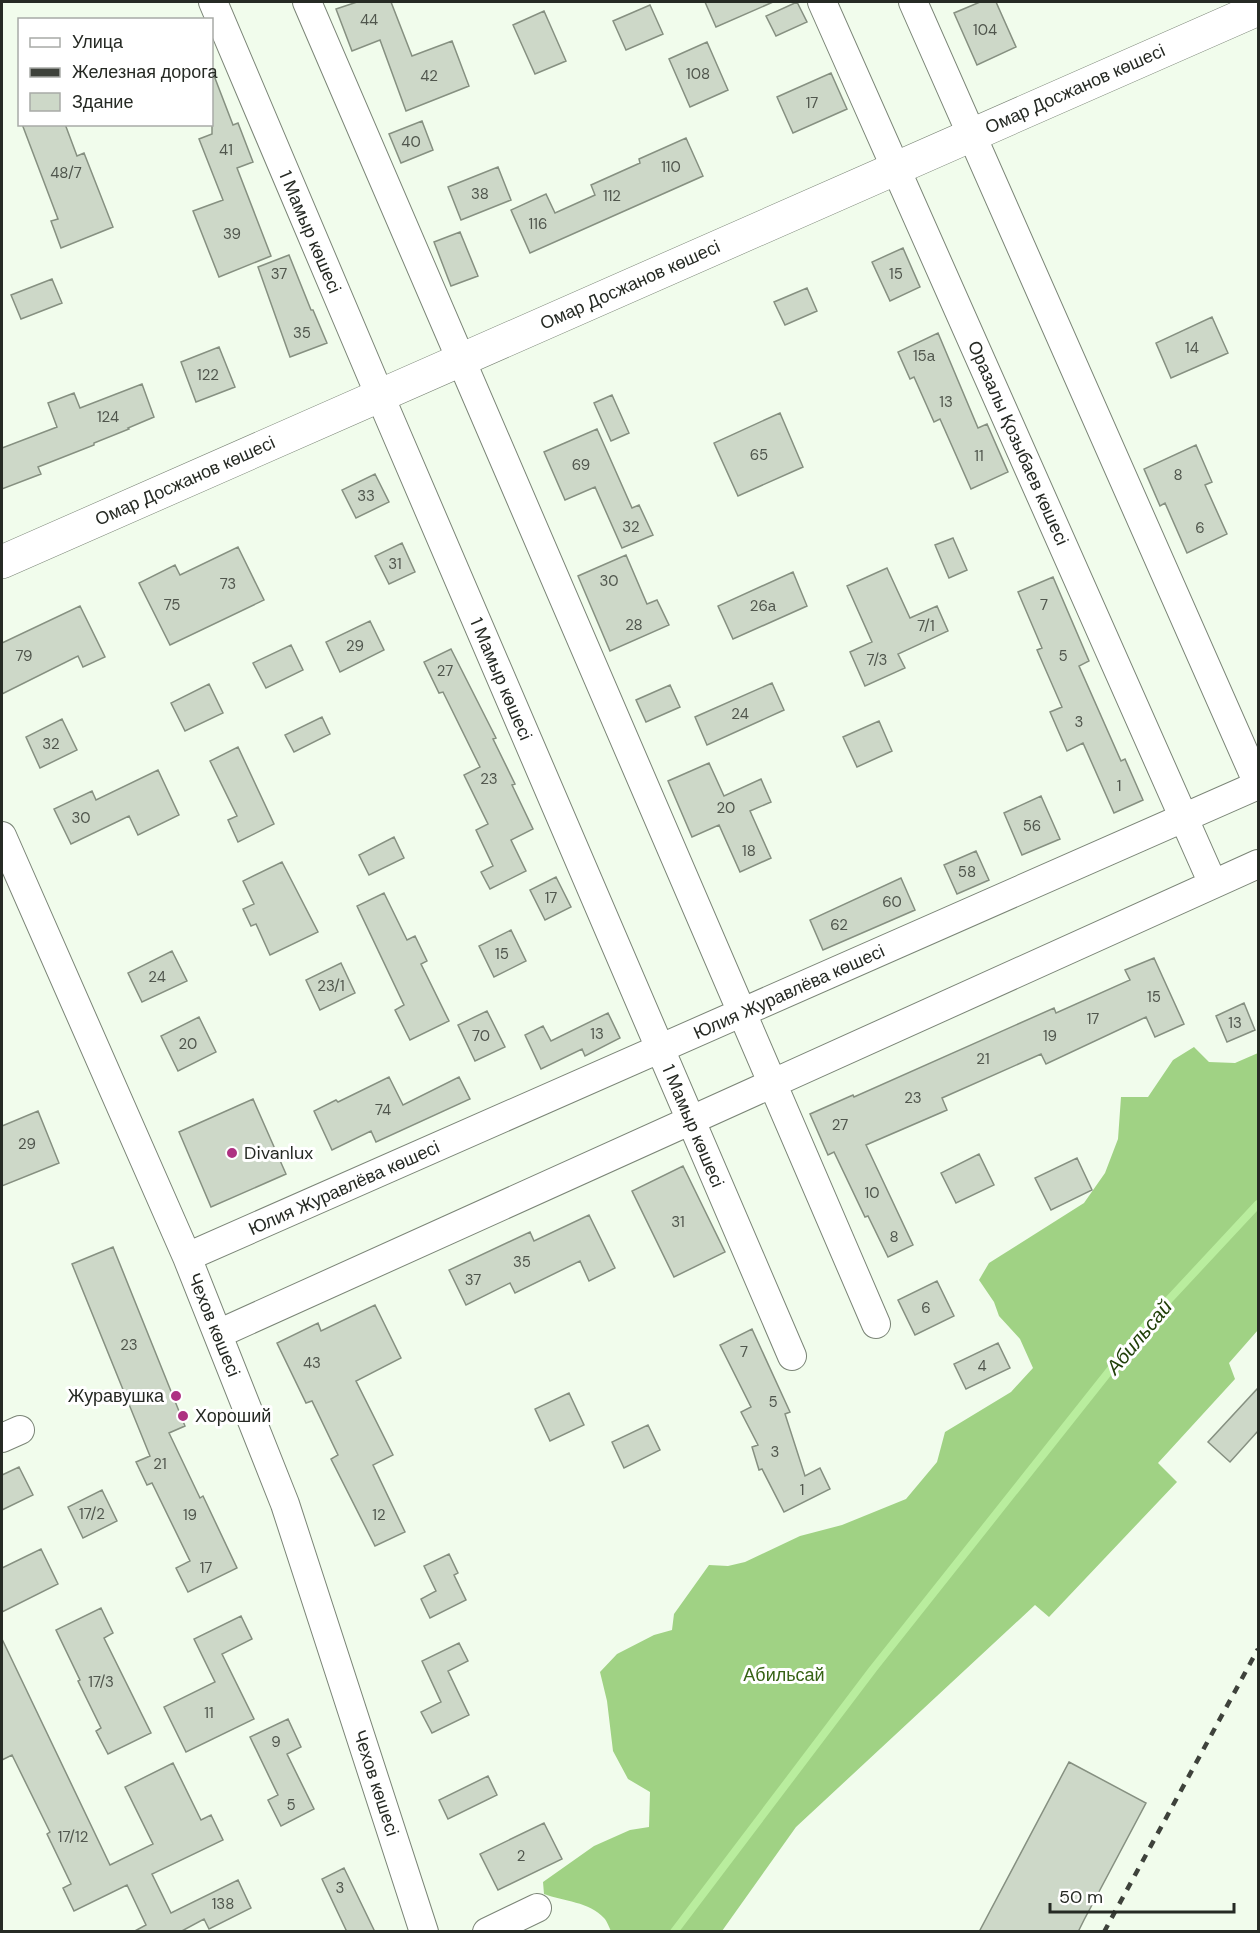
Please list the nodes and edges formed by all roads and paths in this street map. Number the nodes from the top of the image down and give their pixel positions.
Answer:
1 (213, 2) edge
2 (307, 2) edge
3 (822, 2) edge
4 (914, 2) edge
5 (1258, 9) edge
6 (972, 134) junction
7 (896, 168) junction
8 (461, 359) junction
9 (380, 396) junction
10 (2, 562) edge
11 (1258, 784) edge
12 (1184, 818) junction
13 (2, 836) edge
14 (1258, 864) edge
15 (1213, 884) junction
16 (742, 1012) junction
17 (660, 1049) junction
18 (773, 1084) junction
19 (691, 1121) junction
20 (187, 1257) junction
21 (876, 1324) dead end
22 (218, 1334) junction
23 (792, 1356) dead end
24 (537, 1908) dead end
25 (424, 1932) edge
26 (487, 1932) edge

1 - 9 street, 1 Мамыр көшесі
2 - 8 street
3 - 7 street, Оразалы Қозыбаев көшесі
4 - 6 street
5 - 6 street, Омар Досжанов көшесі
6 - 7 street, Омар Досжанов көшесі
6 - 11 street
7 - 8 street, Омар Досжанов көшесі
7 - 12 street, Оразалы Қозыбаев көшесі
8 - 9 street, Омар Досжанов көшесі
8 - 16 street
9 - 10 street, Омар Досжанов көшесі
9 - 17 street, 1 Мамыр көшесі
11 - 12 street, Юлия Журавлёва көшесі
12 - 15 street, Оразалы Қозыбаев көшесі
12 - 16 street, Юлия Журавлёва көшесі
13 - 20 street, Чехов көшесі
14 - 15 street
15 - 18 street
16 - 17 street, Юлия Журавлёва көшесі
16 - 18 street
17 - 19 street, 1 Мамыр көшесі
17 - 20 street, Юлия Журавлёва көшесі
18 - 19 street
18 - 21 street
19 - 22 street
19 - 23 street, 1 Мамыр көшесі
20 - 22 street, Чехов көшесі
22 - 25 street, Чехов көшесі
24 - 26 street

